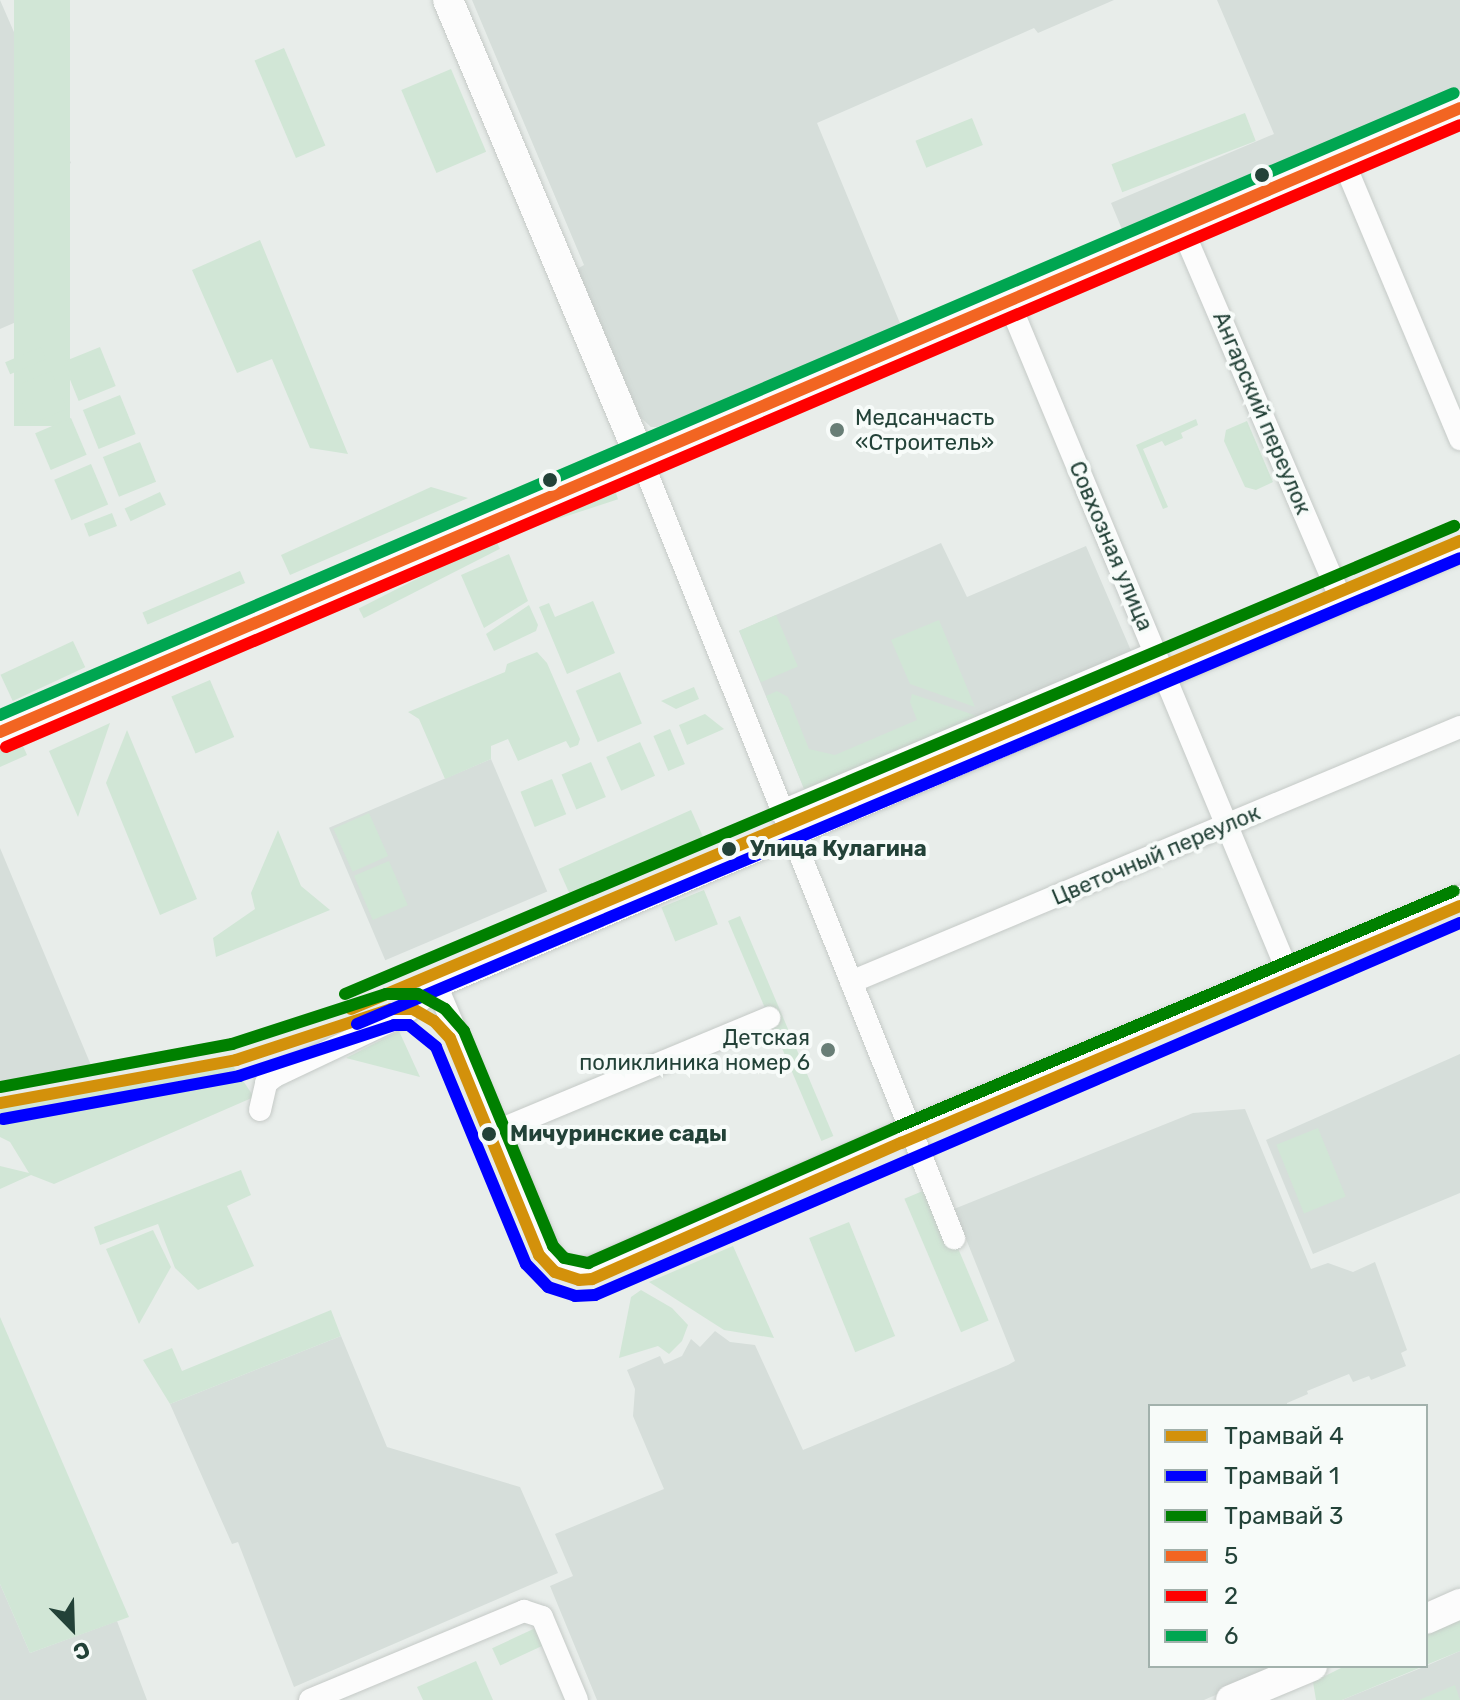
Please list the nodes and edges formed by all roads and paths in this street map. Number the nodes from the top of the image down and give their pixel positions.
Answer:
1 (448, 0) edge
2 (1460, 108) edge
3 (1342, 158) junction
4 (1181, 226) junction
5 (1008, 300) junction
6 (1460, 439) edge
7 (640, 456) junction
8 (1460, 551) edge
9 (1342, 601) junction
10 (1155, 653) junction
11 (1165, 676) junction
12 (1460, 727) edge
13 (0, 732) edge
14 (780, 812) junction
15 (1227, 825) junction
16 (790, 837) junction
17 (1460, 897) edge
18 (1287, 970) junction
19 (851, 982) junction
20 (437, 987) junction
21 (769, 1018) dead end
22 (260, 1110) dead end
23 (910, 1129) junction
24 (497, 1131) junction
25 (954, 1238) dead end
26 (1460, 1604) edge
27 (1428, 1618) edge
28 (1307, 1668) edge
29 (310, 1700) edge
30 (577, 1700) edge
31 (1231, 1700) edge

1 - 7 main road
2 - 3 main road
3 - 4 main road
3 - 6 street
4 - 5 main road
4 - 9 street, Ангарский переулок
5 - 7 main road
5 - 10 street, Совхозная улица
7 - 13 main road
7 - 14 street
8 - 9 street
9 - 11 street
10 - 11 street, Совхозная улица
10 - 14 street
11 - 15 street, Совхозная улица
11 - 16 street
12 - 15 street, Цветочный переулок
14 - 16 street
15 - 18 street, Совхозная улица
15 - 19 street, Цветочный переулок
16 - 19 street
16 - 20 street
17 - 18 street
18 - 23 street
19 - 23 street
20 - 22 street
20 - 24 street
21 - 24 street
23 - 24 street
23 - 25 street
26 - 27 main road
28 - 31 main road
29 - 30 street

